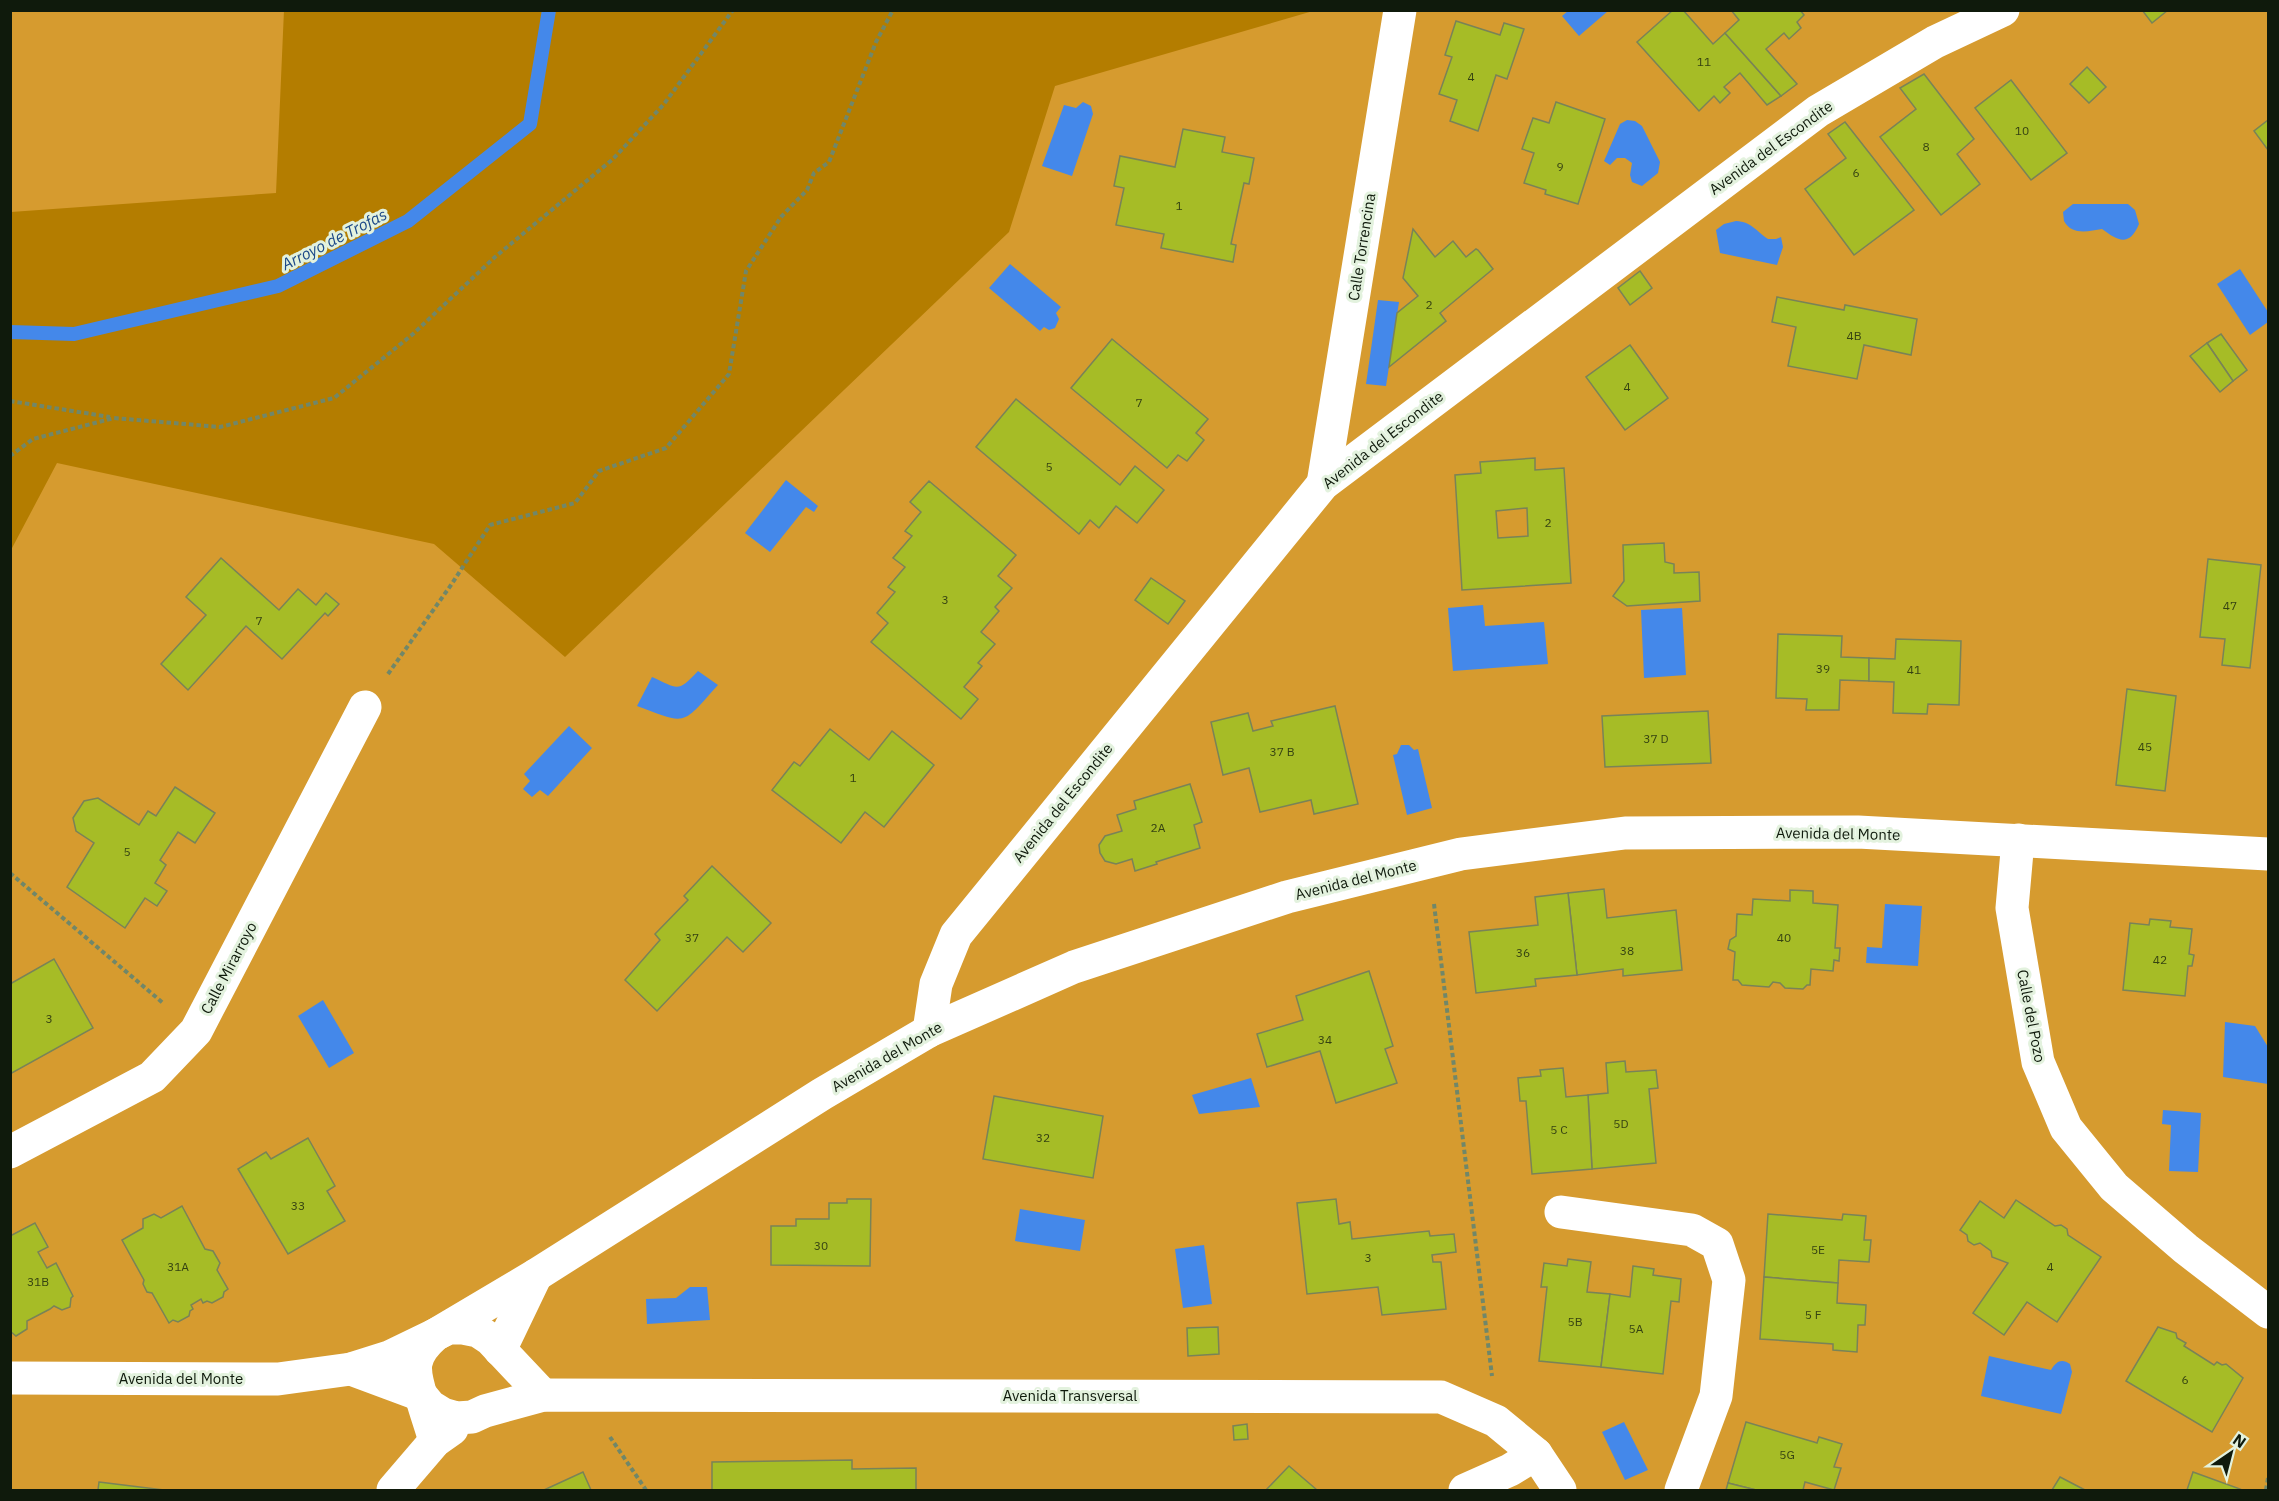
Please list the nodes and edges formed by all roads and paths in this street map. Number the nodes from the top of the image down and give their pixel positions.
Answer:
1 (733, 10) edge
2 (893, 10) edge
3 (1400, 10) edge
4 (2003, 10) edge
5 (10, 401) edge
6 (114, 418) junction
7 (10, 456) edge
8 (1323, 484) junction
9 (365, 707) joint
10 (2018, 840) junction
11 (2268, 854) edge
12 (10, 873) edge
13 (1434, 903) dead end
14 (164, 1003) dead end
15 (929, 1031) junction
16 (10, 1152) edge
17 (1562, 1212) dead end
18 (536, 1275) junction
19 (2268, 1312) edge
20 (435, 1335) junction
21 (500, 1350) junction
22 (351, 1369) junction
23 (10, 1378) edge
24 (421, 1395) junction
25 (543, 1395) junction
26 (1441, 1397) junction
27 (485, 1411) junction
28 (435, 1441) junction
29 (1536, 1454) junction
30 (2268, 1478) edge
31 (393, 1491) edge
32 (1465, 1491) edge
33 (1560, 1491) edge
34 (1681, 1491) edge
35 (2266, 1491) edge

1 - 6 path
2 - 9 path
3 - 8 street, Calle Torrencina
4 - 8 street, Avenida del Escondite
5 - 6 path
6 - 7 path
8 - 15 street, Avenida del Escondite
9 - 16 street, Calle Mirarroyo
10 - 11 street, Avenida del Monte
10 - 15 street, Avenida del Monte
10 - 19 street, Calle del Pozo
12 - 14 path
13 - 26 path
15 - 18 street, Avenida del Monte
17 - 34 street
18 - 20 street, Avenida del Monte
18 - 21 street
20 - 21 street, Avenida del Monte
20 - 22 street, Avenida del Monte
20 - 24 street, Avenida del Monte
21 - 25 street
21 - 27 street
22 - 23 street, Avenida del Monte
22 - 24 street, Avenida del Monte
24 - 27 street
24 - 28 street
25 - 26 street, Avenida Transversal
25 - 27 street, Avenida Transversal
26 - 29 street, Avenida Transversal
27 - 28 street
28 - 31 street
29 - 32 street
29 - 33 street, Avenida Transversal
30 - 35 path

